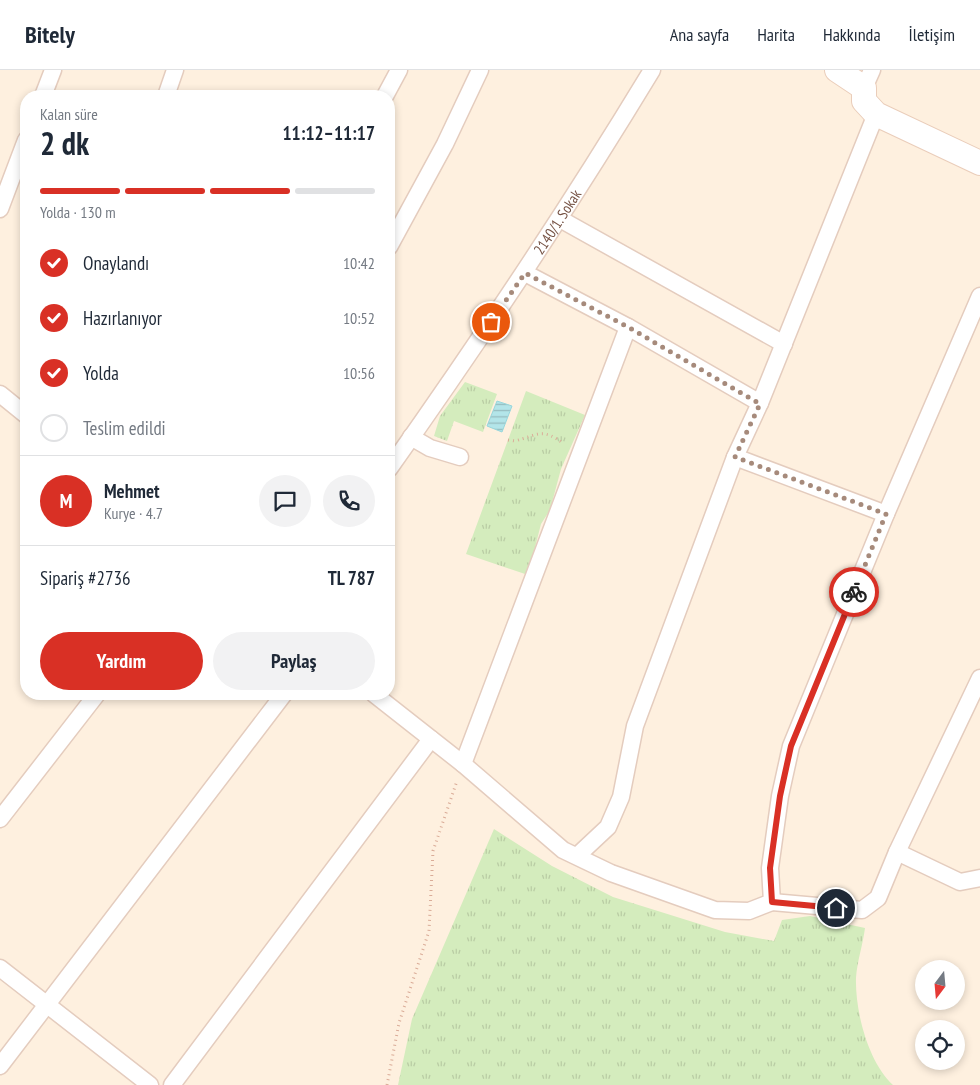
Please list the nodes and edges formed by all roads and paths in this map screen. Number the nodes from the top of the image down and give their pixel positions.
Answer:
1 (53, 70) edge
2 (176, 70) edge
3 (399, 70) edge
4 (480, 70) edge
5 (652, 70) edge
6 (837, 70) edge
7 (868, 79) edge
8 (45, 90) edge
9 (168, 90) edge
10 (388, 90) edge
11 (876, 114) junction
12 (20, 156) edge
13 (980, 163) edge
14 (0, 209) edge
15 (560, 219) junction
16 (395, 236) edge
17 (525, 273) junction
18 (980, 296) edge
19 (628, 327) junction
20 (784, 344) junction
21 (0, 394) edge
22 (760, 404) junction
23 (20, 411) edge
24 (412, 437) junction
25 (508, 440) dead end
26 (580, 454) junction
27 (460, 457) dead end
28 (735, 457) junction
29 (395, 461) edge
30 (886, 514) junction
31 (980, 678) edge
32 (92, 700) edge
33 (279, 700) edge
34 (382, 700) edge
35 (431, 739) junction
36 (463, 764) junction
37 (0, 819) edge
38 (896, 852) junction
39 (576, 856) junction
40 (980, 878) edge
41 (772, 902) junction
42 (0, 968) edge
43 (47, 1005) junction
44 (0, 1066) edge
45 (150, 1085) edge
46 (172, 1085) edge
47 (387, 1085) edge

1 - 8 street
2 - 9 street
3 - 10 street
4 - 16 street
5 - 15 street, 2140/1. Sokak
6 - 7 street
7 - 11 street
11 - 13 street
11 - 20 street
12 - 14 street
15 - 17 street, 2140/1. Sokak
15 - 20 street
17 - 19 street
17 - 24 street, 2140/1. Sokak
18 - 30 street
19 - 22 street
19 - 26 street
20 - 22 street
21 - 23 street
22 - 28 street
24 - 27 street
24 - 29 street, 2140/1. Sokak
25 - 26 path
26 - 36 street
28 - 30 street
28 - 39 street
30 - 41 street
31 - 38 street
32 - 37 street
33 - 43 street
34 - 35 street
35 - 36 street
35 - 46 street
36 - 39 street
36 - 47 path
38 - 40 street
38 - 41 street
39 - 41 street
42 - 43 street
43 - 44 street
43 - 45 street

